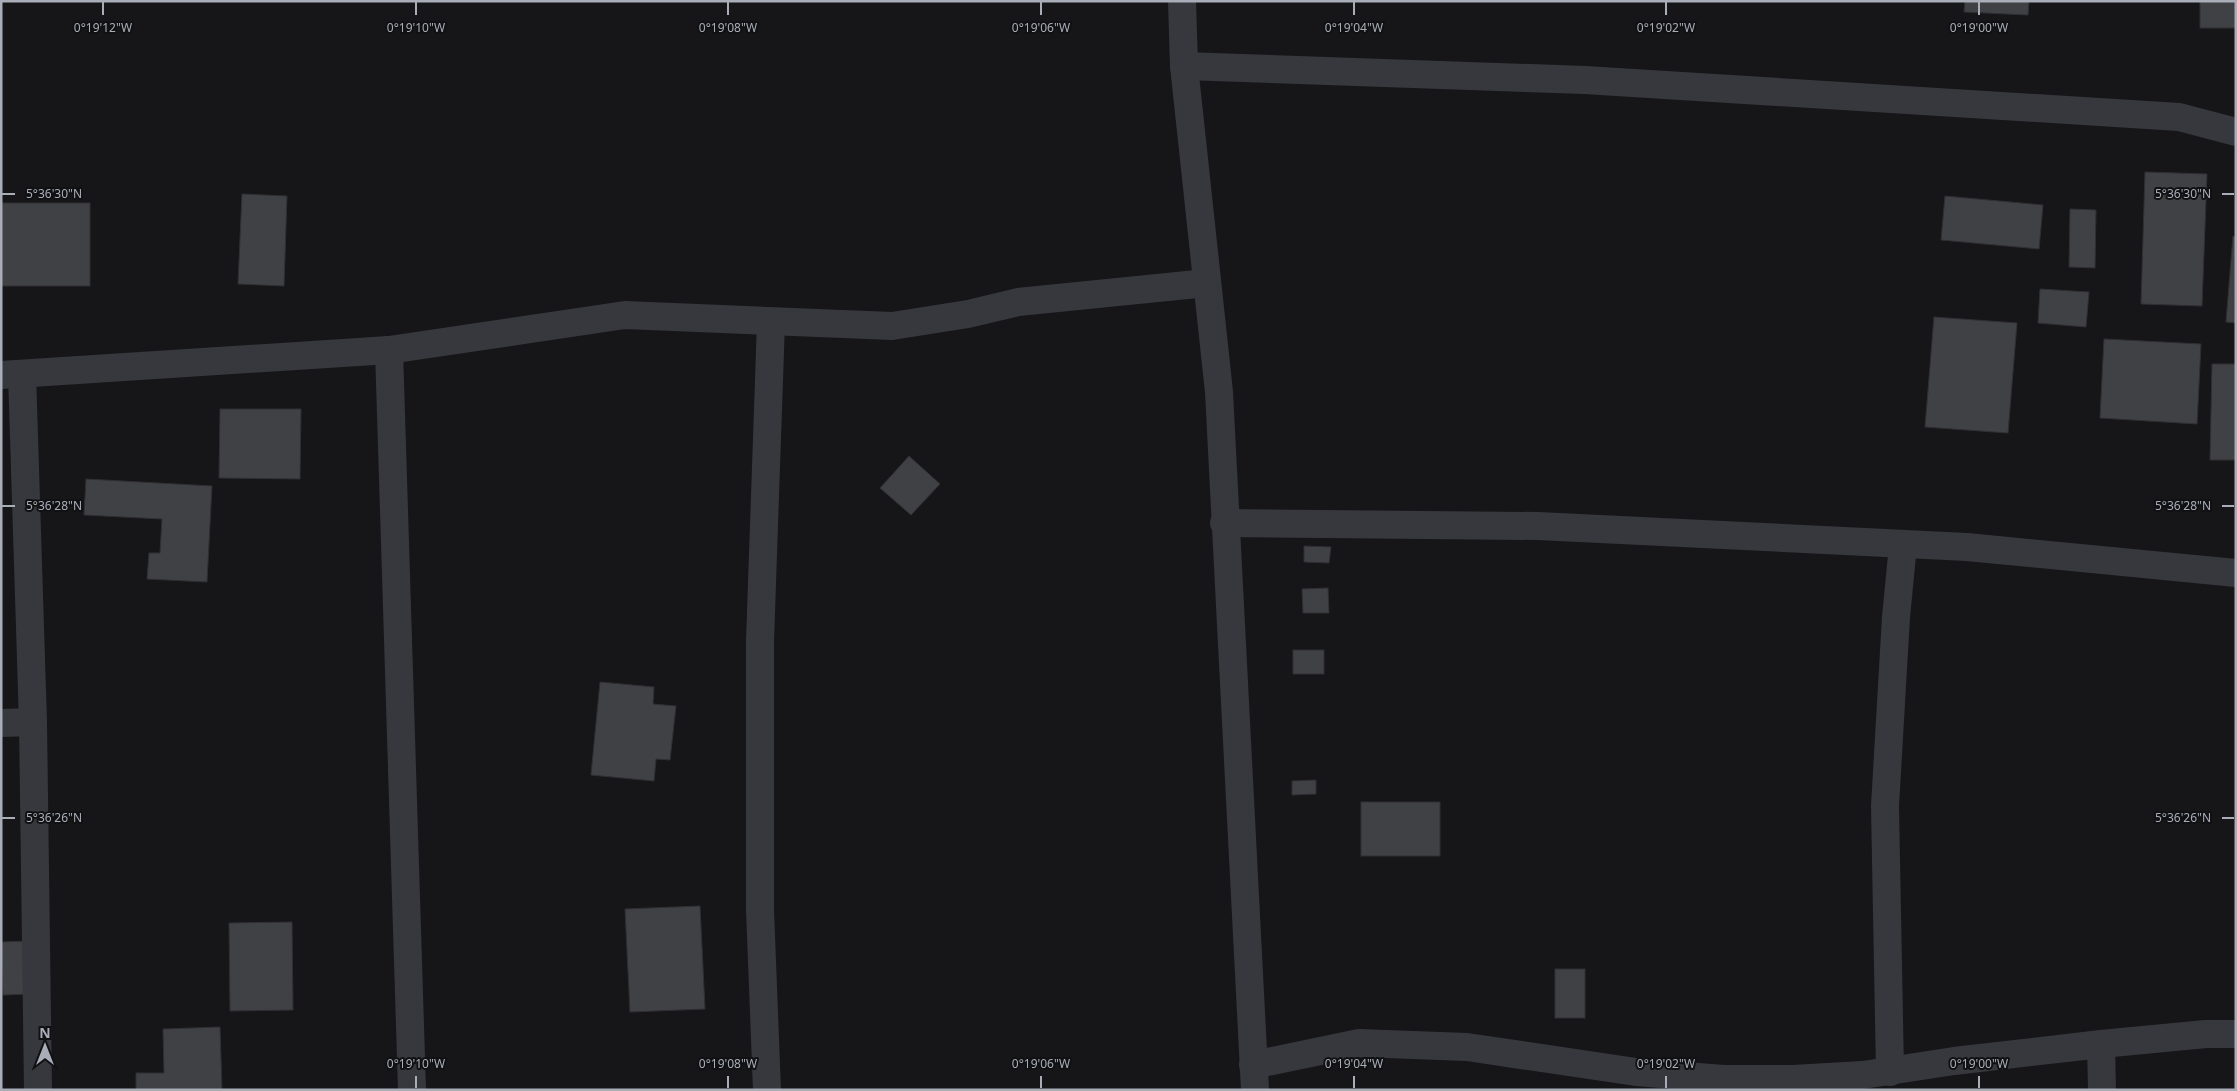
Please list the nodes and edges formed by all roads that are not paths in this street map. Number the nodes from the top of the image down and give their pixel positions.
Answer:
1 (1182, 1) edge
2 (1184, 66) junction
3 (2236, 132) edge
4 (1207, 283) junction
5 (771, 322) junction
6 (388, 350) junction
7 (12, 375) edge
8 (1224, 523) junction
9 (1903, 545) junction
10 (2236, 573) edge
11 (34, 722) junction
12 (1, 723) edge
13 (2236, 1034) edge
14 (2101, 1044) junction
15 (1890, 1072) junction
16 (1254, 1077) edge
17 (1722, 1084) edge
18 (38, 1090) edge
19 (412, 1090) edge
20 (767, 1090) edge
21 (2102, 1090) edge

1 - 2 street
2 - 3 street
2 - 4 street
4 - 5 street
4 - 8 street
5 - 6 street
5 - 20 street
6 - 7 street
6 - 19 street
7 - 11 street
8 - 9 street
8 - 16 street
9 - 10 street
9 - 15 street
11 - 12 street
11 - 18 street
13 - 14 street
14 - 15 street
14 - 21 street
15 - 17 street
16 - 17 street

